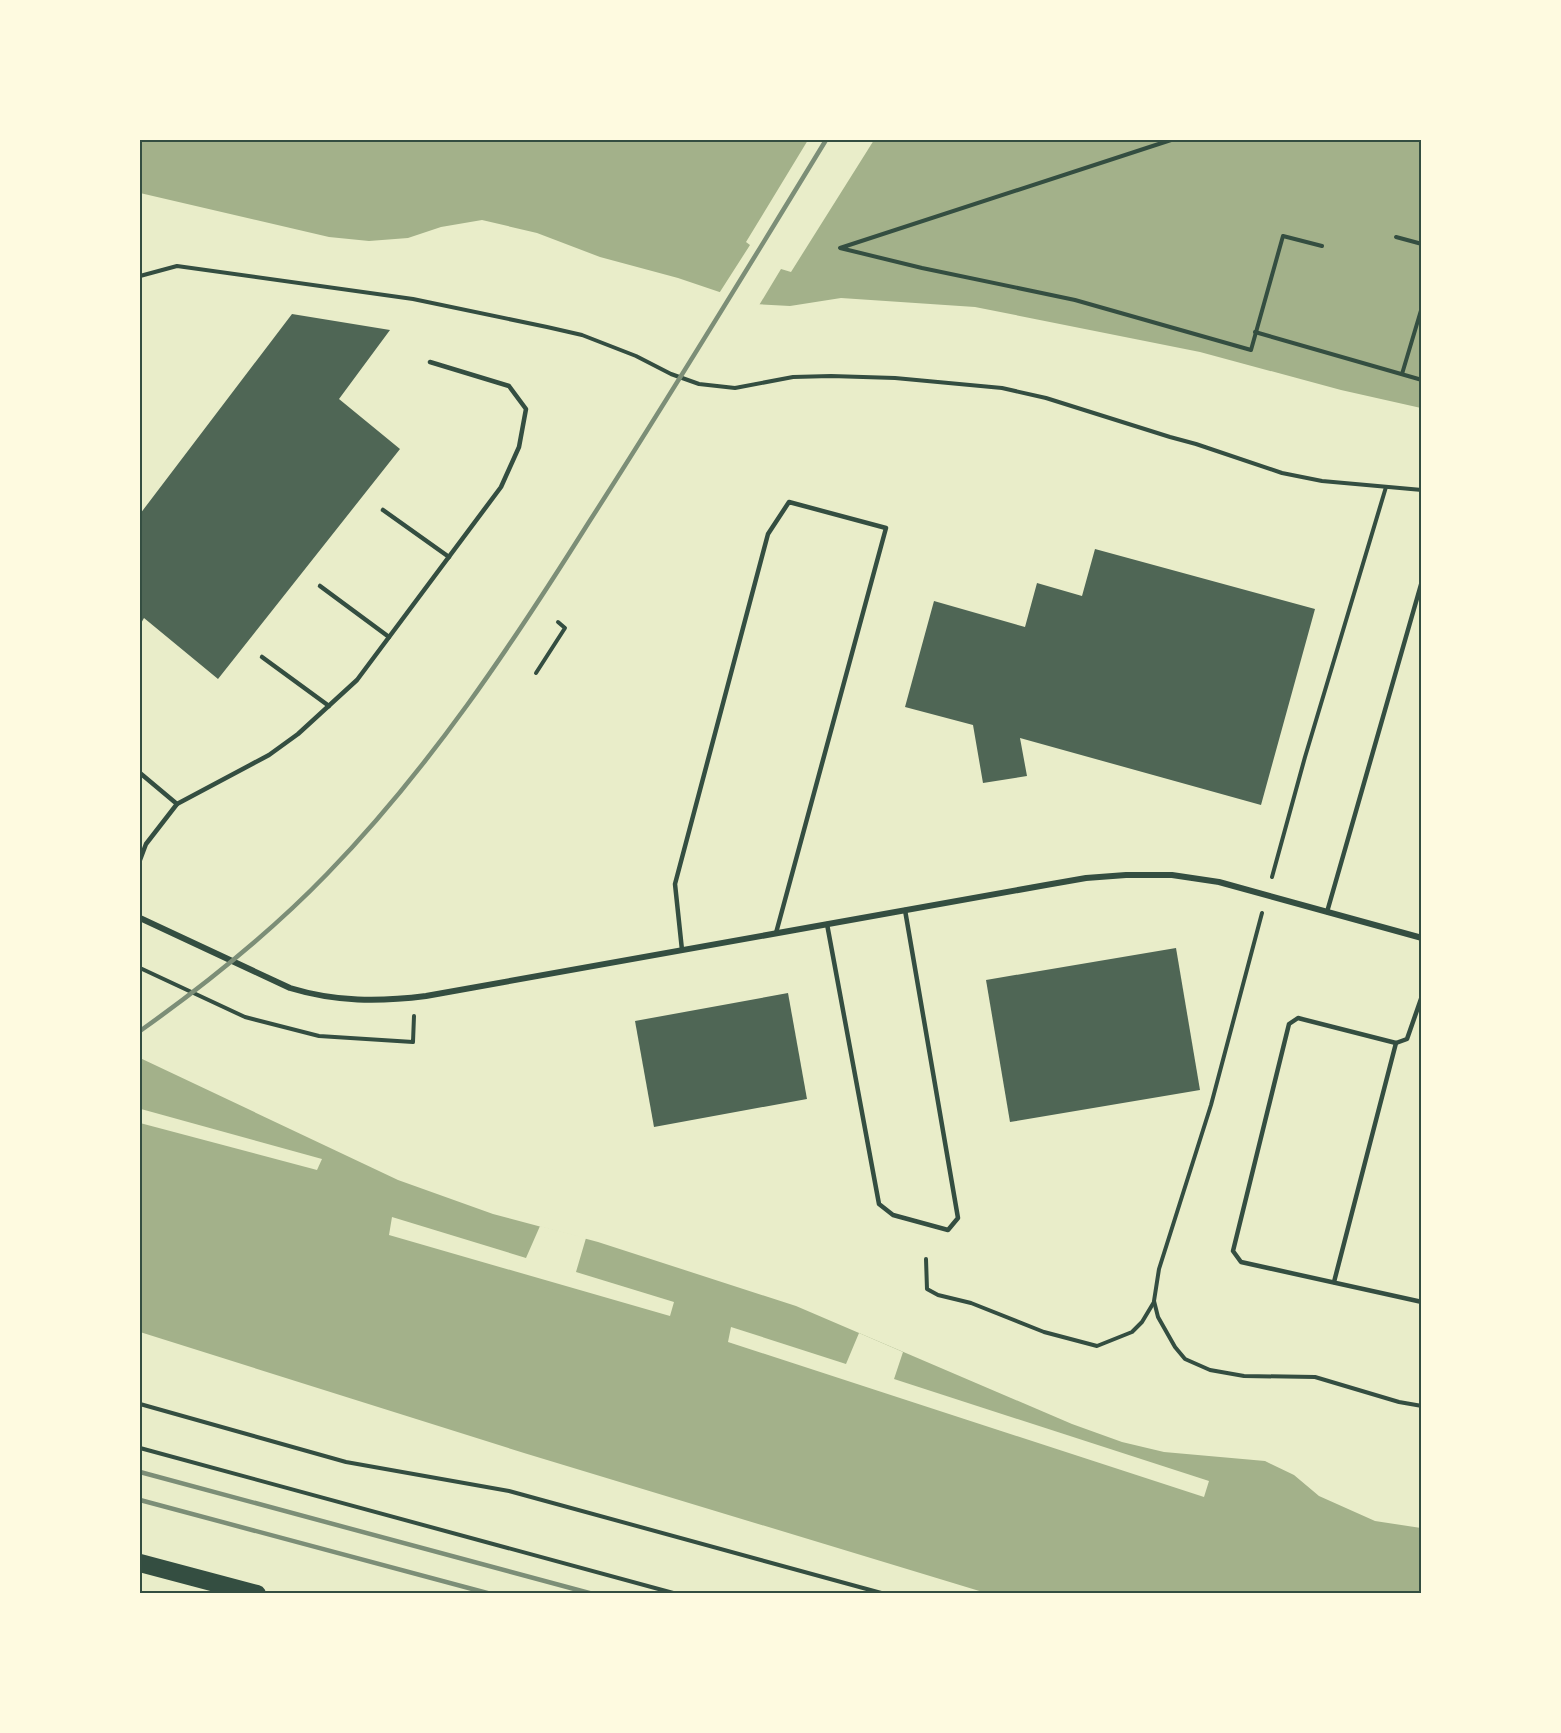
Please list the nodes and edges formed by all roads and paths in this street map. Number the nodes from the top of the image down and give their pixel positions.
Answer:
1 (1171, 140) edge
2 (1396, 237) dead end
3 (1422, 244) edge
4 (1322, 246) dead end
5 (140, 276) edge
6 (1422, 307) edge
7 (1255, 332) junction
8 (430, 362) dead end
9 (1402, 374) junction
10 (1422, 380) edge
11 (1422, 490) edge
12 (383, 510) dead end
13 (449, 557) junction
14 (1422, 581) edge
15 (320, 586) dead end
16 (558, 622) dead end
17 (389, 637) junction
18 (262, 657) dead end
19 (536, 673) dead end
20 (329, 706) junction
21 (140, 773) edge
22 (177, 804) junction
23 (140, 860) edge
24 (905, 910) junction
25 (1327, 912) junction
26 (140, 918) edge
27 (827, 924) junction
28 (776, 933) junction
29 (1422, 938) edge
30 (682, 950) junction
31 (140, 968) edge
32 (1422, 996) edge
33 (416, 998) junction
34 (1396, 1043) junction
35 (926, 1259) dead end
36 (1334, 1282) junction
37 (1154, 1301) dead end
38 (1422, 1302) edge
39 (1158, 1317) dead end
40 (140, 1404) edge
41 (1422, 1406) edge
42 (140, 1448) edge
43 (140, 1563) edge
44 (257, 1593) edge
45 (677, 1593) edge
46 (885, 1593) edge

1 - 7 path
2 - 3 path
4 - 7 path
5 - 11 path
6 - 9 path
7 - 9 path
8 - 13 lane
9 - 10 path
12 - 13 lane
13 - 17 lane
14 - 25 lane
15 - 17 lane
16 - 19 path
17 - 20 lane
18 - 20 lane
20 - 22 lane
21 - 22 lane
22 - 23 lane
24 - 25 street
24 - 27 street
24 - 27 lane
25 - 29 street
26 - 33 street
27 - 28 street
28 - 30 street
28 - 30 lane
30 - 33 street
31 - 33 path
32 - 34 lane
34 - 36 lane
34 - 36 lane
35 - 37 path
36 - 38 lane
39 - 41 path
40 - 46 path
42 - 45 path
43 - 44 highway

